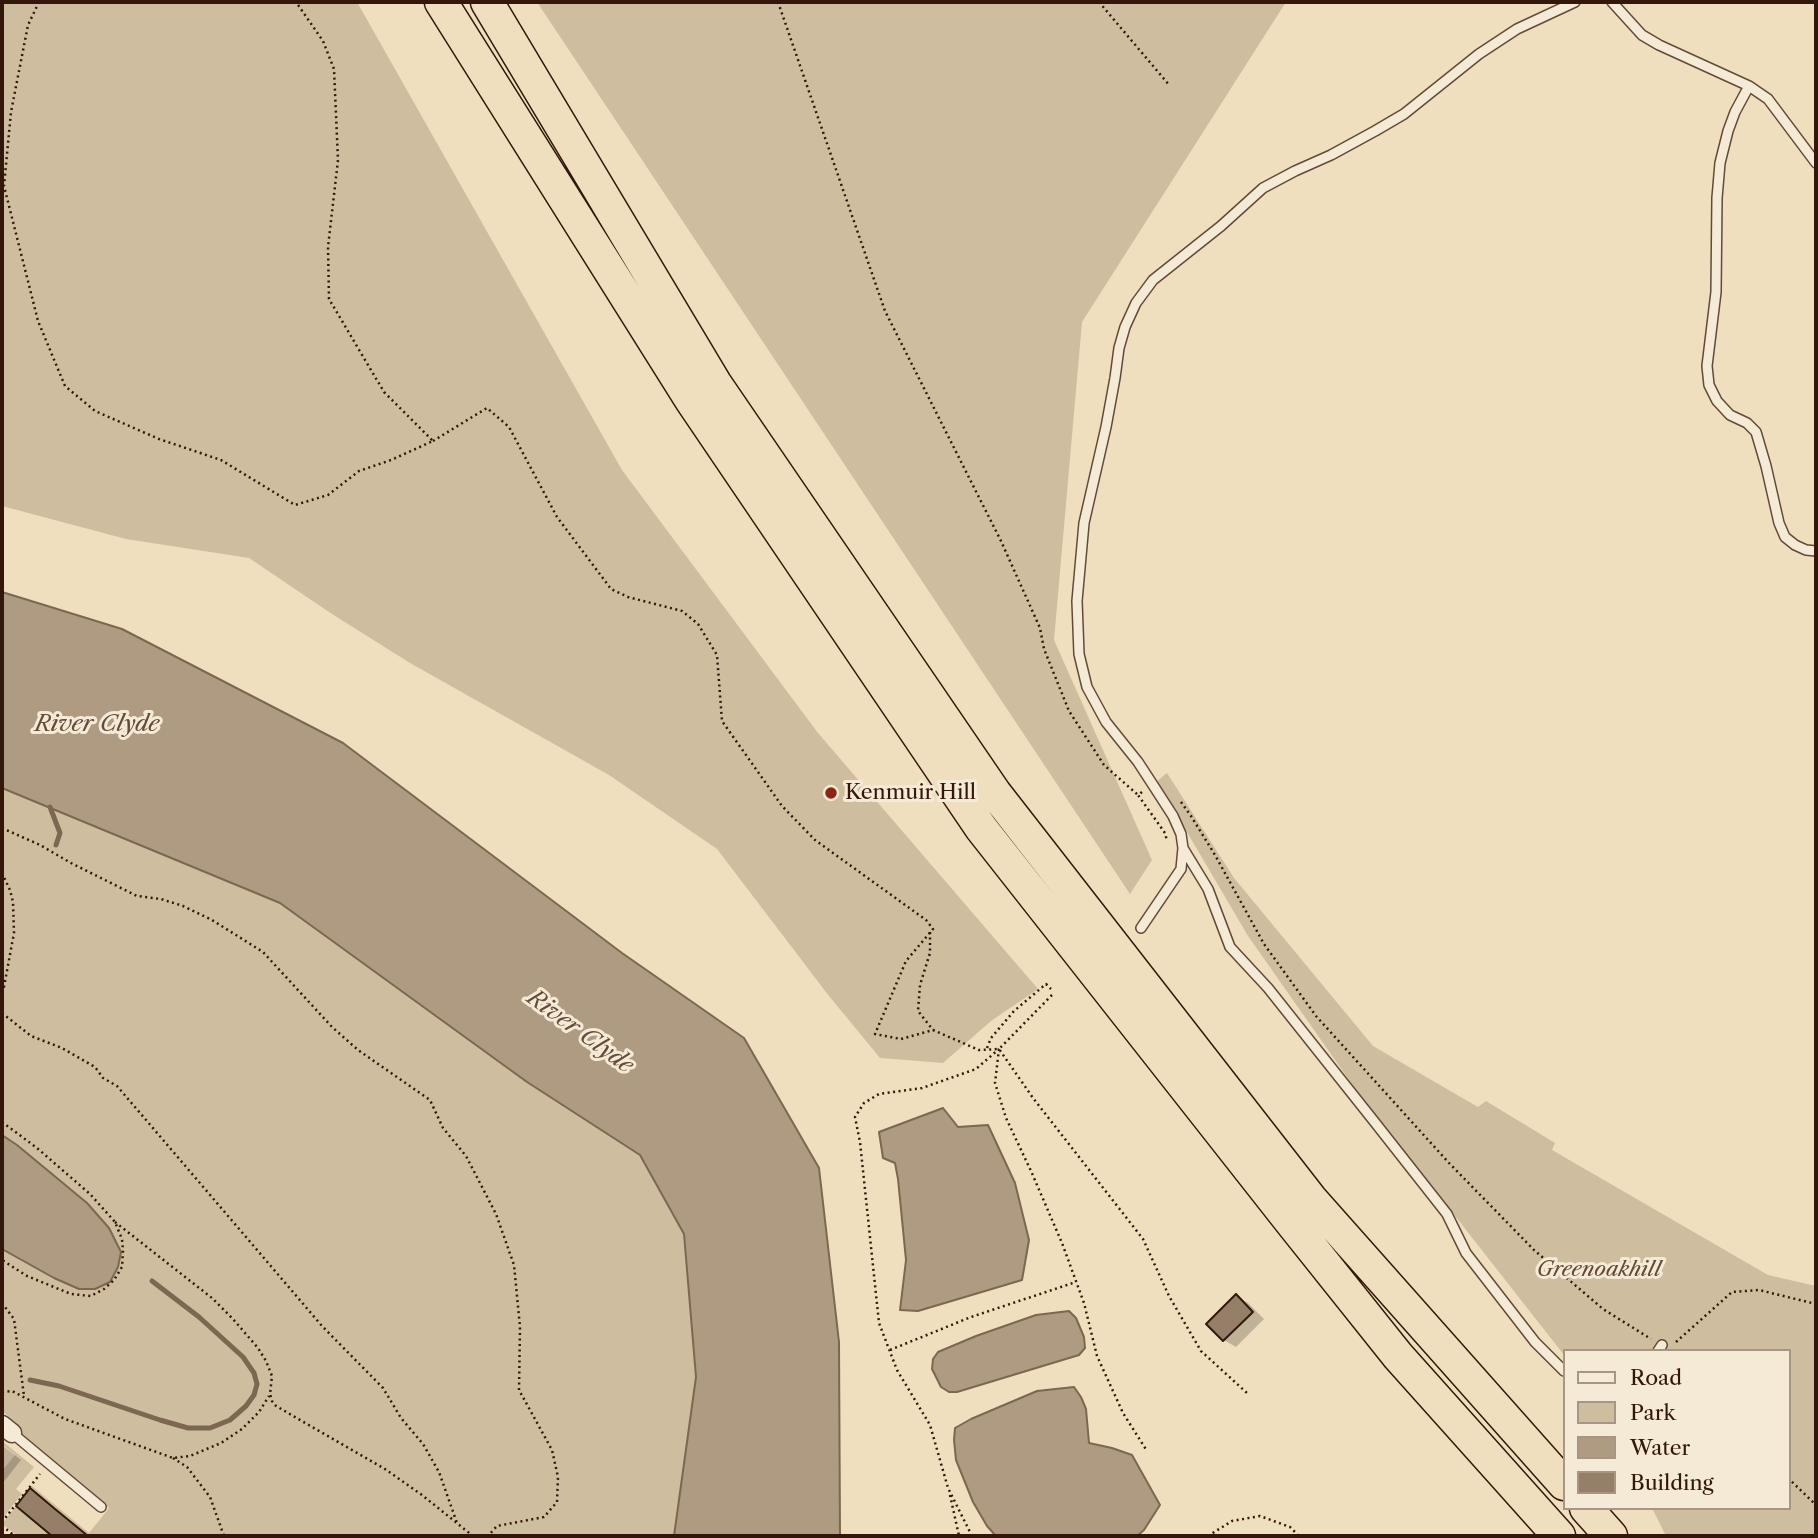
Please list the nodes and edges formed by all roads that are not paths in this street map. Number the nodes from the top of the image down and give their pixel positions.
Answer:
1 (441, 2) edge
2 (487, 2) edge
3 (1575, 2) edge
4 (1612, 2) edge
5 (1749, 86) junction
6 (1816, 163) edge
7 (1816, 551) edge
8 (1183, 848) junction
9 (1141, 929) dead end
10 (1562, 1369) edge
11 (7, 1429) edge
12 (1500, 1471) junction
13 (1562, 1482) edge
14 (101, 1507) dead end
15 (1588, 1510) edge
16 (1553, 1536) edge
17 (1559, 1536) edge
18 (1611, 1536) edge

1 - 12 highway
2 - 13 highway
3 - 8 lane
4 - 5 lane
5 - 6 lane
5 - 7 lane
8 - 9 lane
8 - 10 lane
11 - 14 lane
12 - 16 highway
12 - 17 highway
15 - 18 highway

